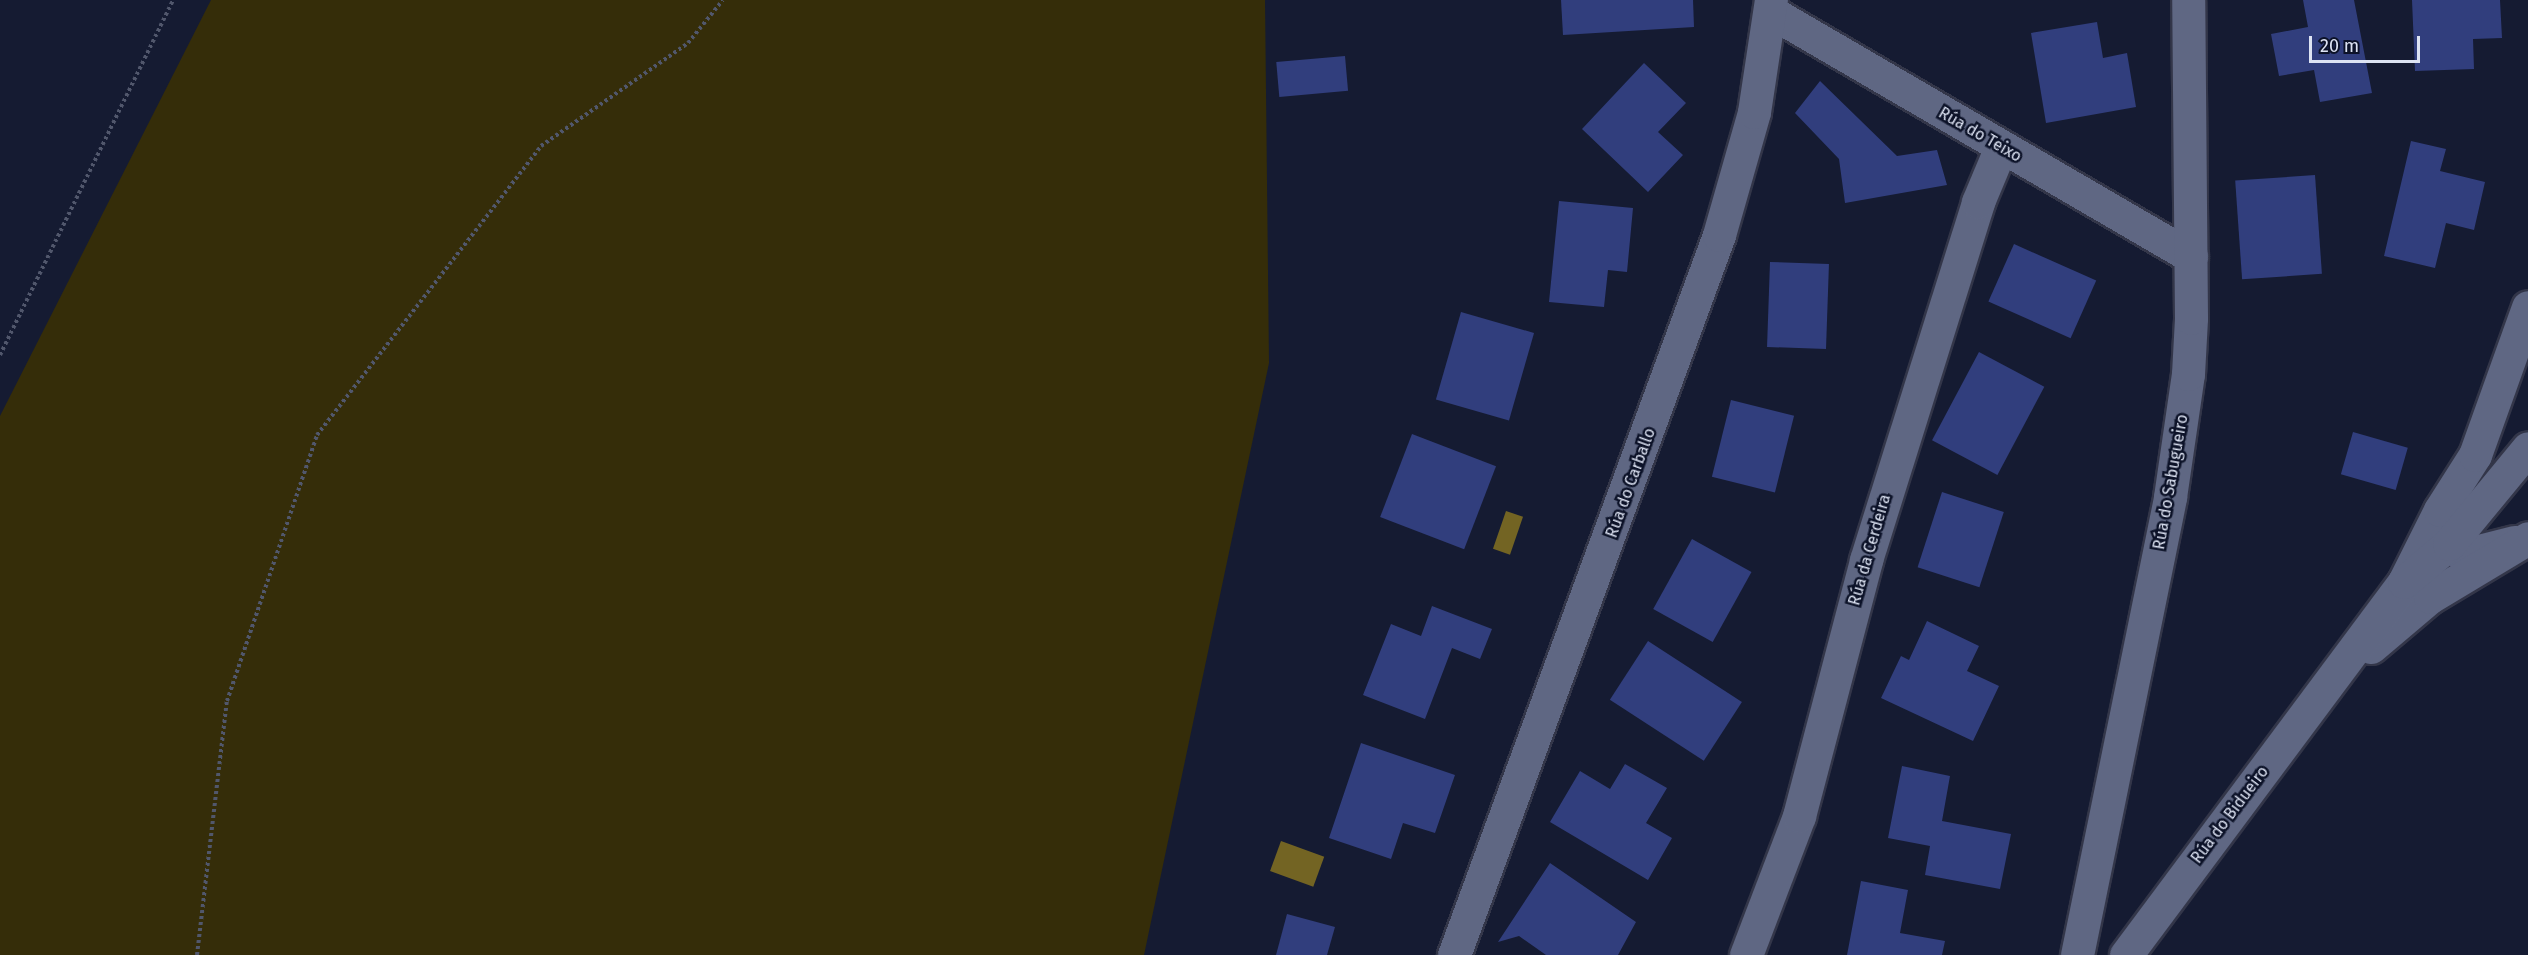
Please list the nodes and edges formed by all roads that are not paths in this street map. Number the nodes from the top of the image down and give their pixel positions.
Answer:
1 (2188, 0) edge
2 (1771, 6) edge
3 (2001, 147) junction
4 (2191, 256) junction
5 (2528, 307) edge
6 (2528, 448) edge
7 (2440, 510) junction
8 (2525, 539) edge
9 (2448, 544) junction
10 (2404, 582) junction
11 (2334, 675) junction
12 (1454, 955) edge
13 (1746, 955) edge
14 (2077, 955) edge
15 (2126, 955) edge

1 - 4 street, Rúa do Sabugueiro
2 - 3 street, Rúa do Teixo
2 - 12 street, Rúa do Carballo
3 - 4 street, Rúa do Teixo
3 - 13 street, Rúa da Cerdeira
4 - 14 street, Rúa do Sabugueiro
5 - 7 street, Rúa do Bidueiro
6 - 9 street, Rúa do Bidueiro
7 - 9 street
7 - 10 street, Rúa do Bidueiro
8 - 9 street
8 - 11 street, Rúa do Bidueiro
9 - 10 street, Rúa do Bidueiro
10 - 11 street, Rúa do Bidueiro
11 - 15 street, Rúa do Bidueiro

